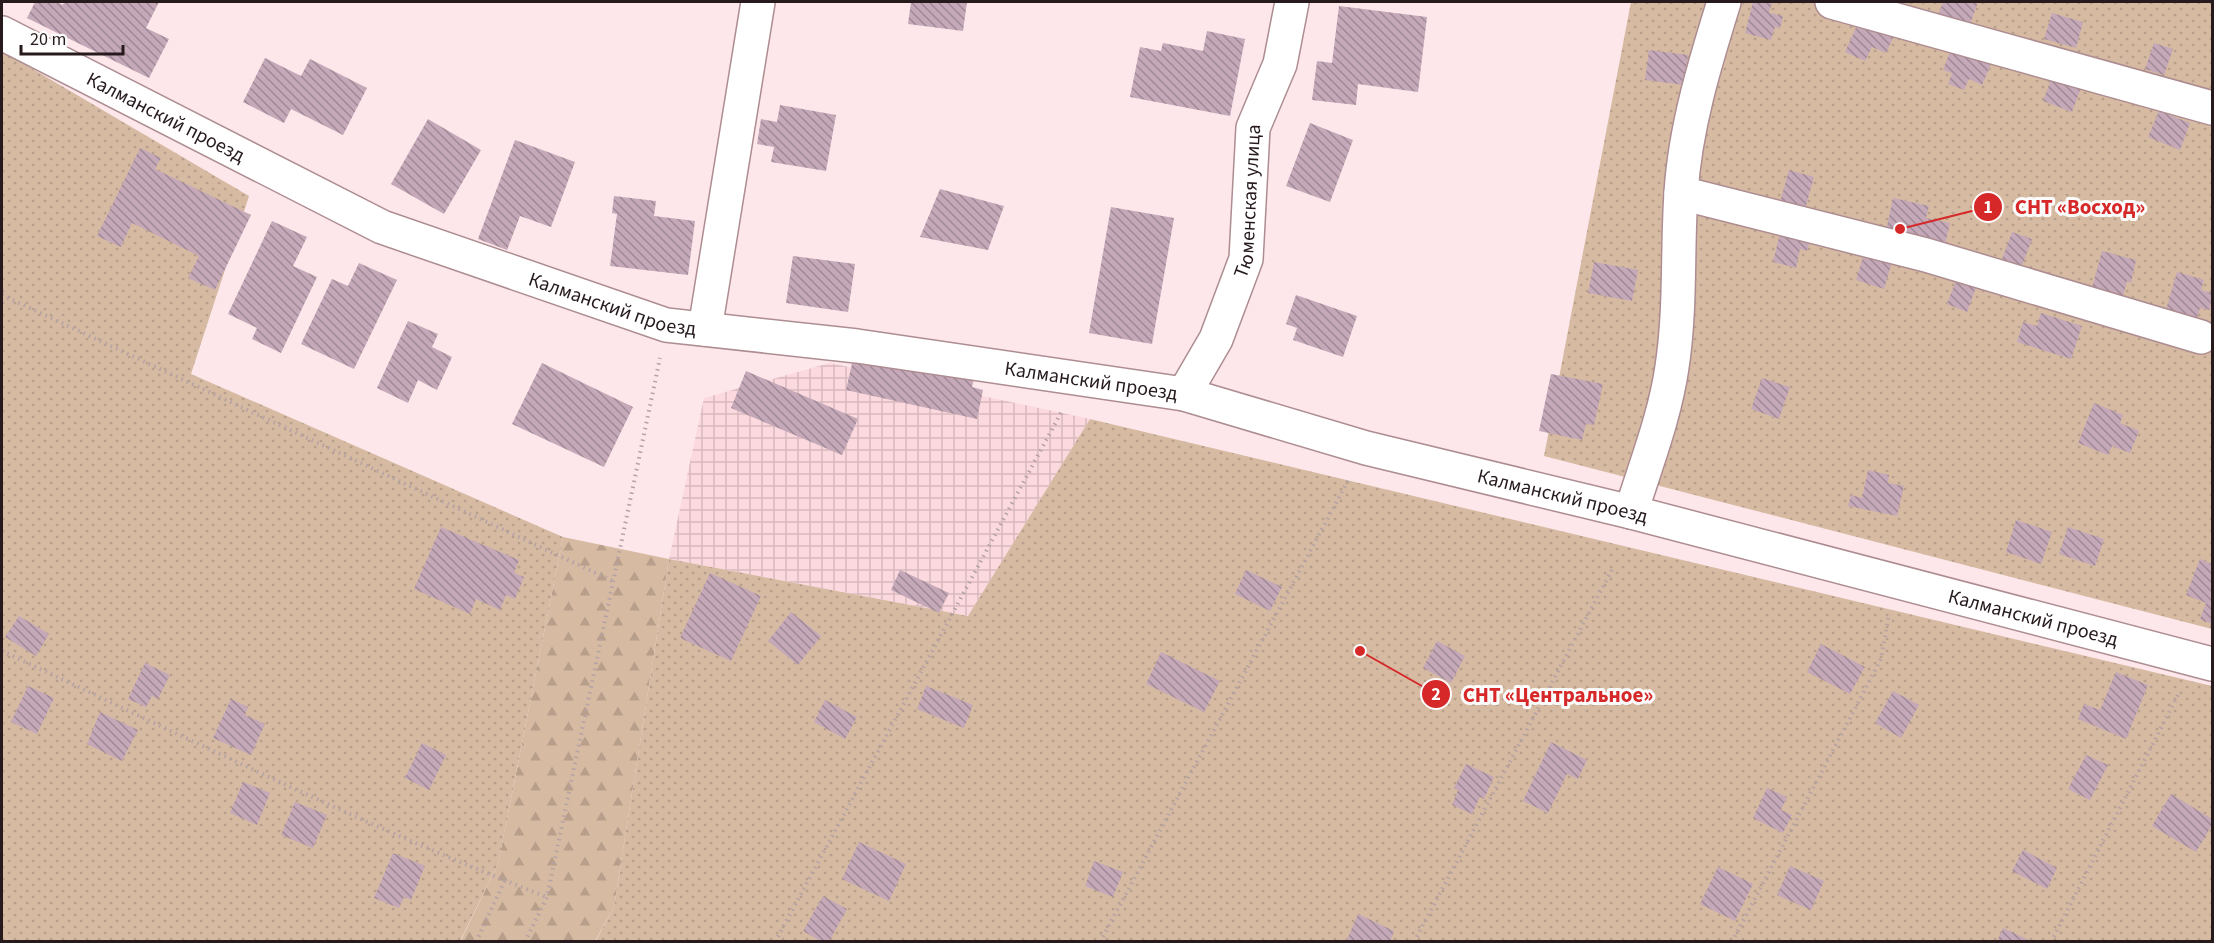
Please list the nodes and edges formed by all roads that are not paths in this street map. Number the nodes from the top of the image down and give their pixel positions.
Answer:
1 (758, 2) edge
2 (1292, 2) edge
3 (1724, 2) edge
4 (1832, 2) edge
5 (2, 33) edge
6 (2212, 108) edge
7 (1681, 193) junction
8 (705, 329) junction
9 (2201, 337) dead end
10 (1184, 394) junction
11 (1631, 512) junction
12 (2204, 663) edge

1 - 8 street
2 - 10 street, Тюменская улица
3 - 7 street
4 - 6 street
5 - 8 street, Калманский проезд
7 - 9 street
7 - 11 street
8 - 10 street, Калманский проезд
10 - 11 street, Калманский проезд
11 - 12 street, Калманский проезд

